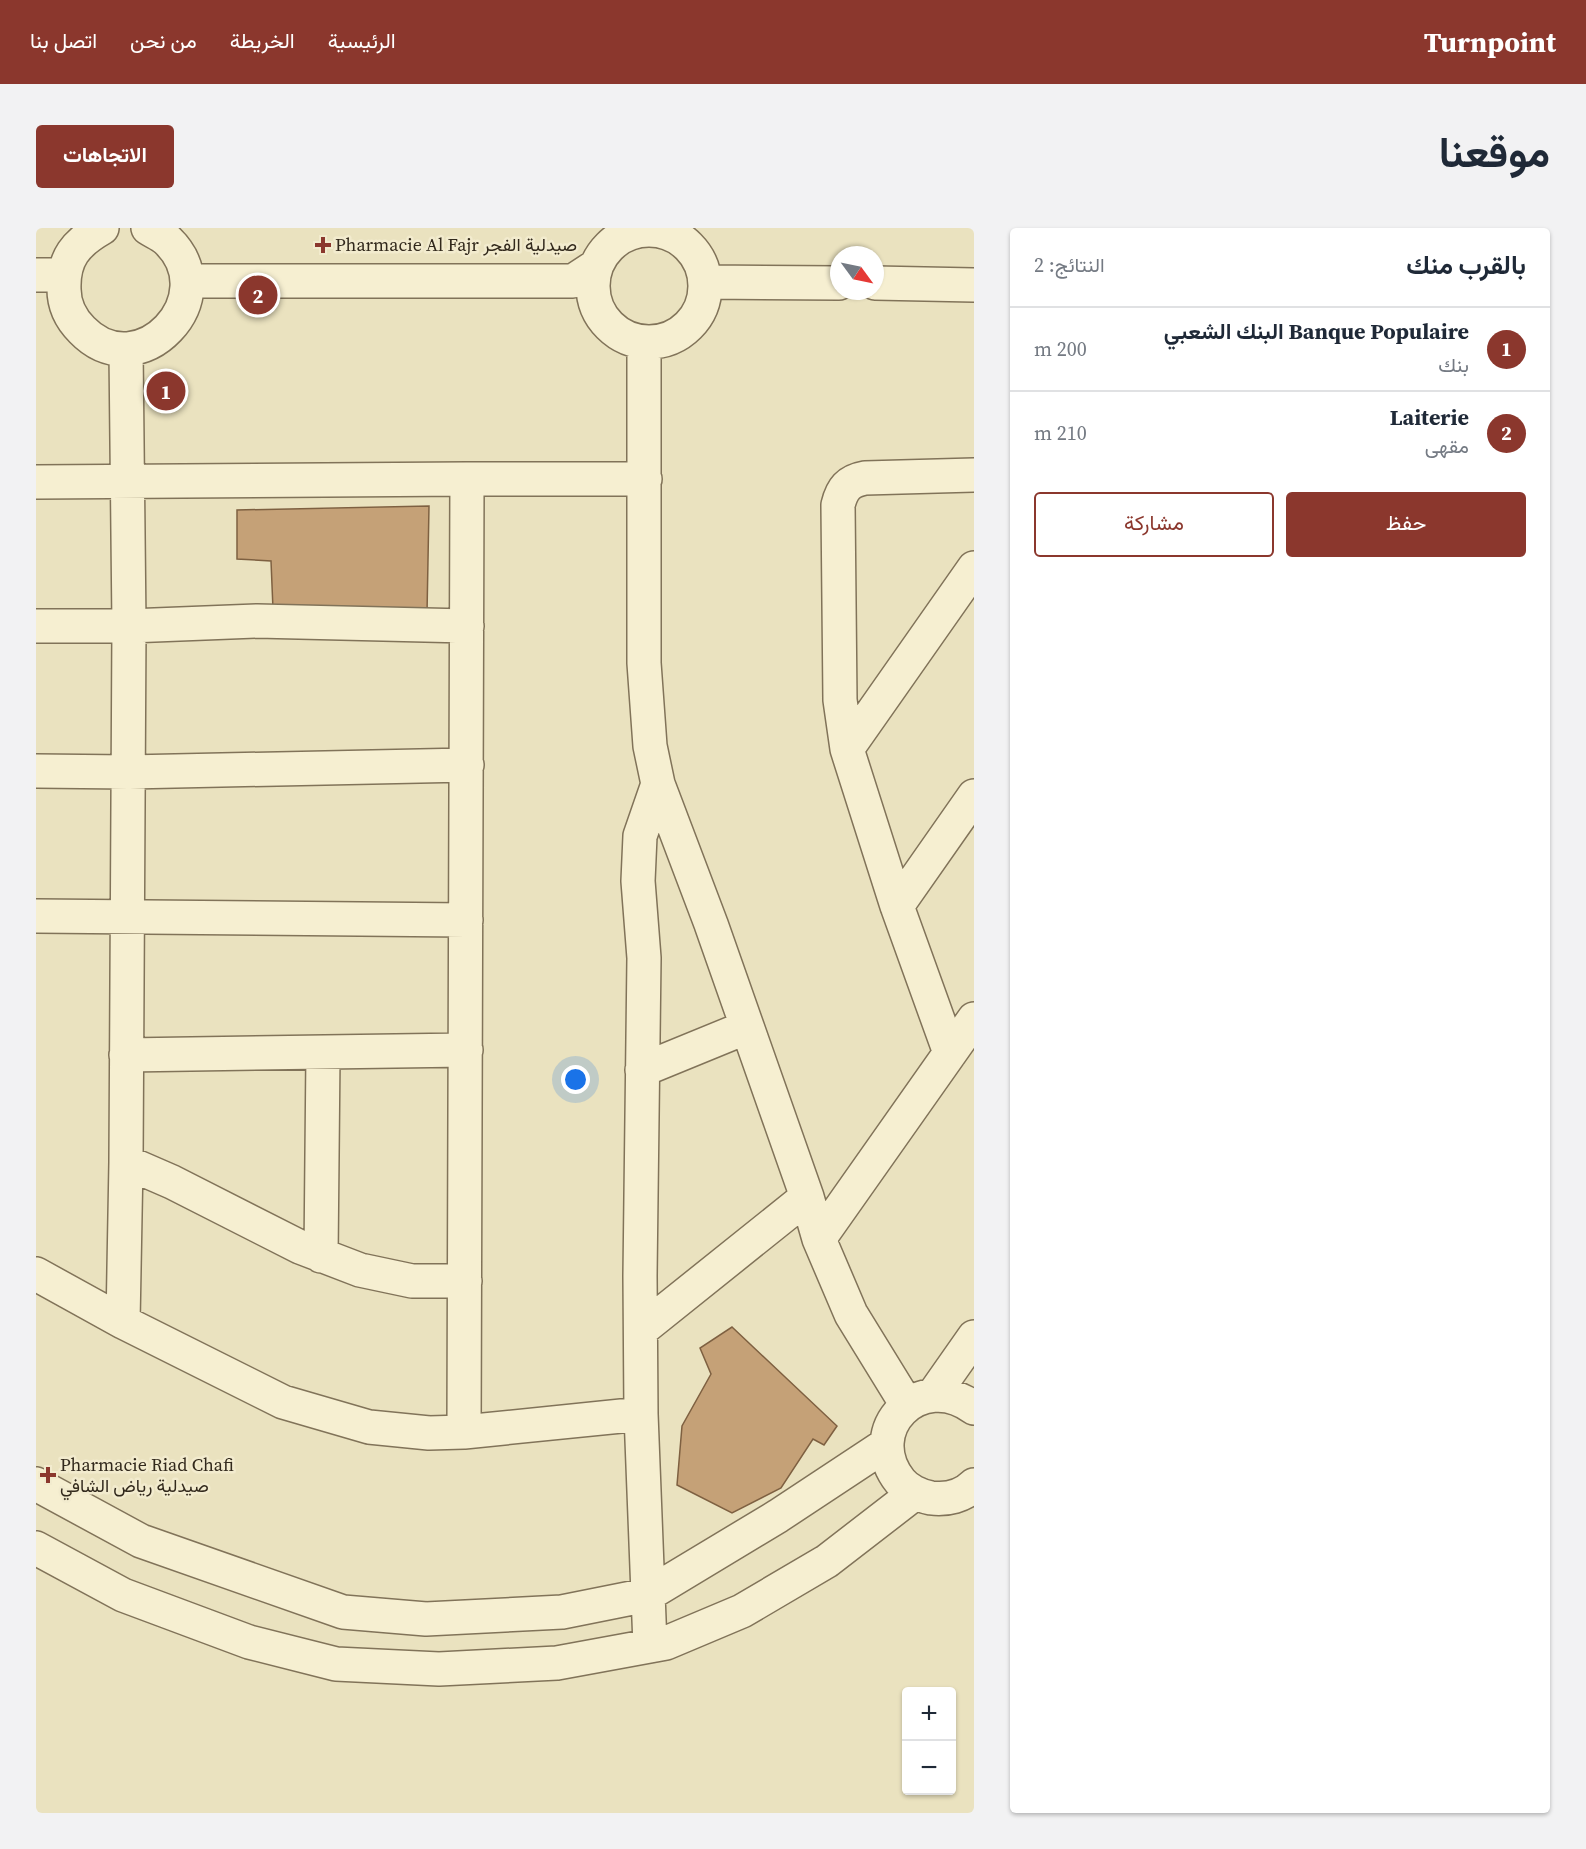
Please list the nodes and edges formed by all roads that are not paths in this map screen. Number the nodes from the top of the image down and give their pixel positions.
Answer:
1 (102, 228) edge
2 (148, 228) edge
3 (646, 229) edge
4 (50, 275) edge
5 (187, 280) junction
6 (706, 282) junction
7 (588, 283) junction
8 (830, 283) edge
9 (884, 283) edge
10 (974, 285) edge
11 (644, 343) junction
12 (126, 350) junction
13 (974, 475) edge
14 (467, 478) junction
15 (645, 479) junction
16 (36, 482) edge
17 (128, 482) junction
18 (974, 568) edge
19 (36, 626) edge
20 (129, 626) junction
21 (467, 626) junction
22 (847, 749) junction
23 (467, 765) junction
24 (36, 771) edge
25 (129, 772) junction
26 (658, 784) junction
27 (974, 796) edge
28 (897, 906) junction
29 (36, 916) edge
30 (127, 916) junction
31 (466, 920) junction
32 (974, 1019) edge
33 (747, 1027) junction
34 (466, 1050) junction
35 (950, 1053) junction
36 (323, 1054) junction
37 (126, 1055) junction
38 (642, 1070) junction
39 (126, 1162) junction
40 (807, 1197) junction
41 (819, 1239) junction
42 (321, 1256) junction
43 (36, 1274) edge
44 (465, 1281) junction
45 (123, 1322) junction
46 (641, 1330) junction
47 (974, 1337) edge
48 (921, 1400) junction
49 (974, 1408) edge
50 (641, 1414) junction
51 (464, 1432) junction
52 (887, 1444) junction
53 (36, 1484) edge
54 (974, 1485) edge
55 (915, 1493) junction
56 (36, 1548) edge
57 (647, 1595) junction
58 (650, 1646) junction

1 - 4 street
2 - 5 street
3 - 6 street
3 - 7 street
4 - 12 street
5 - 7 street
5 - 12 street
6 - 8 street
6 - 11 street
7 - 11 street
9 - 10 street
11 - 15 street
12 - 17 street
13 - 22 street
14 - 15 street
14 - 17 street
14 - 21 street
15 - 26 street
16 - 17 street
17 - 20 street
18 - 22 street
19 - 20 street
20 - 21 street
20 - 25 street
21 - 23 street
22 - 28 street
23 - 25 street
23 - 31 street
24 - 25 street
25 - 30 street
26 - 33 street
26 - 38 street
27 - 28 street
28 - 35 street
29 - 30 street
30 - 31 street
30 - 37 street
31 - 34 street
32 - 35 street
33 - 38 street
33 - 40 street
34 - 36 street
34 - 44 street
35 - 41 street
36 - 37 street
36 - 42 street
37 - 39 street
38 - 46 street
39 - 42 street
39 - 45 street
40 - 41 street
40 - 46 street
41 - 48 street
42 - 44 street
43 - 45 street
44 - 51 street
45 - 51 street
46 - 50 street
47 - 48 street
48 - 49 street
48 - 52 street
50 - 51 street
50 - 57 street
52 - 55 street
52 - 57 street
53 - 57 street
54 - 55 street
55 - 58 street
56 - 58 street
57 - 58 street

